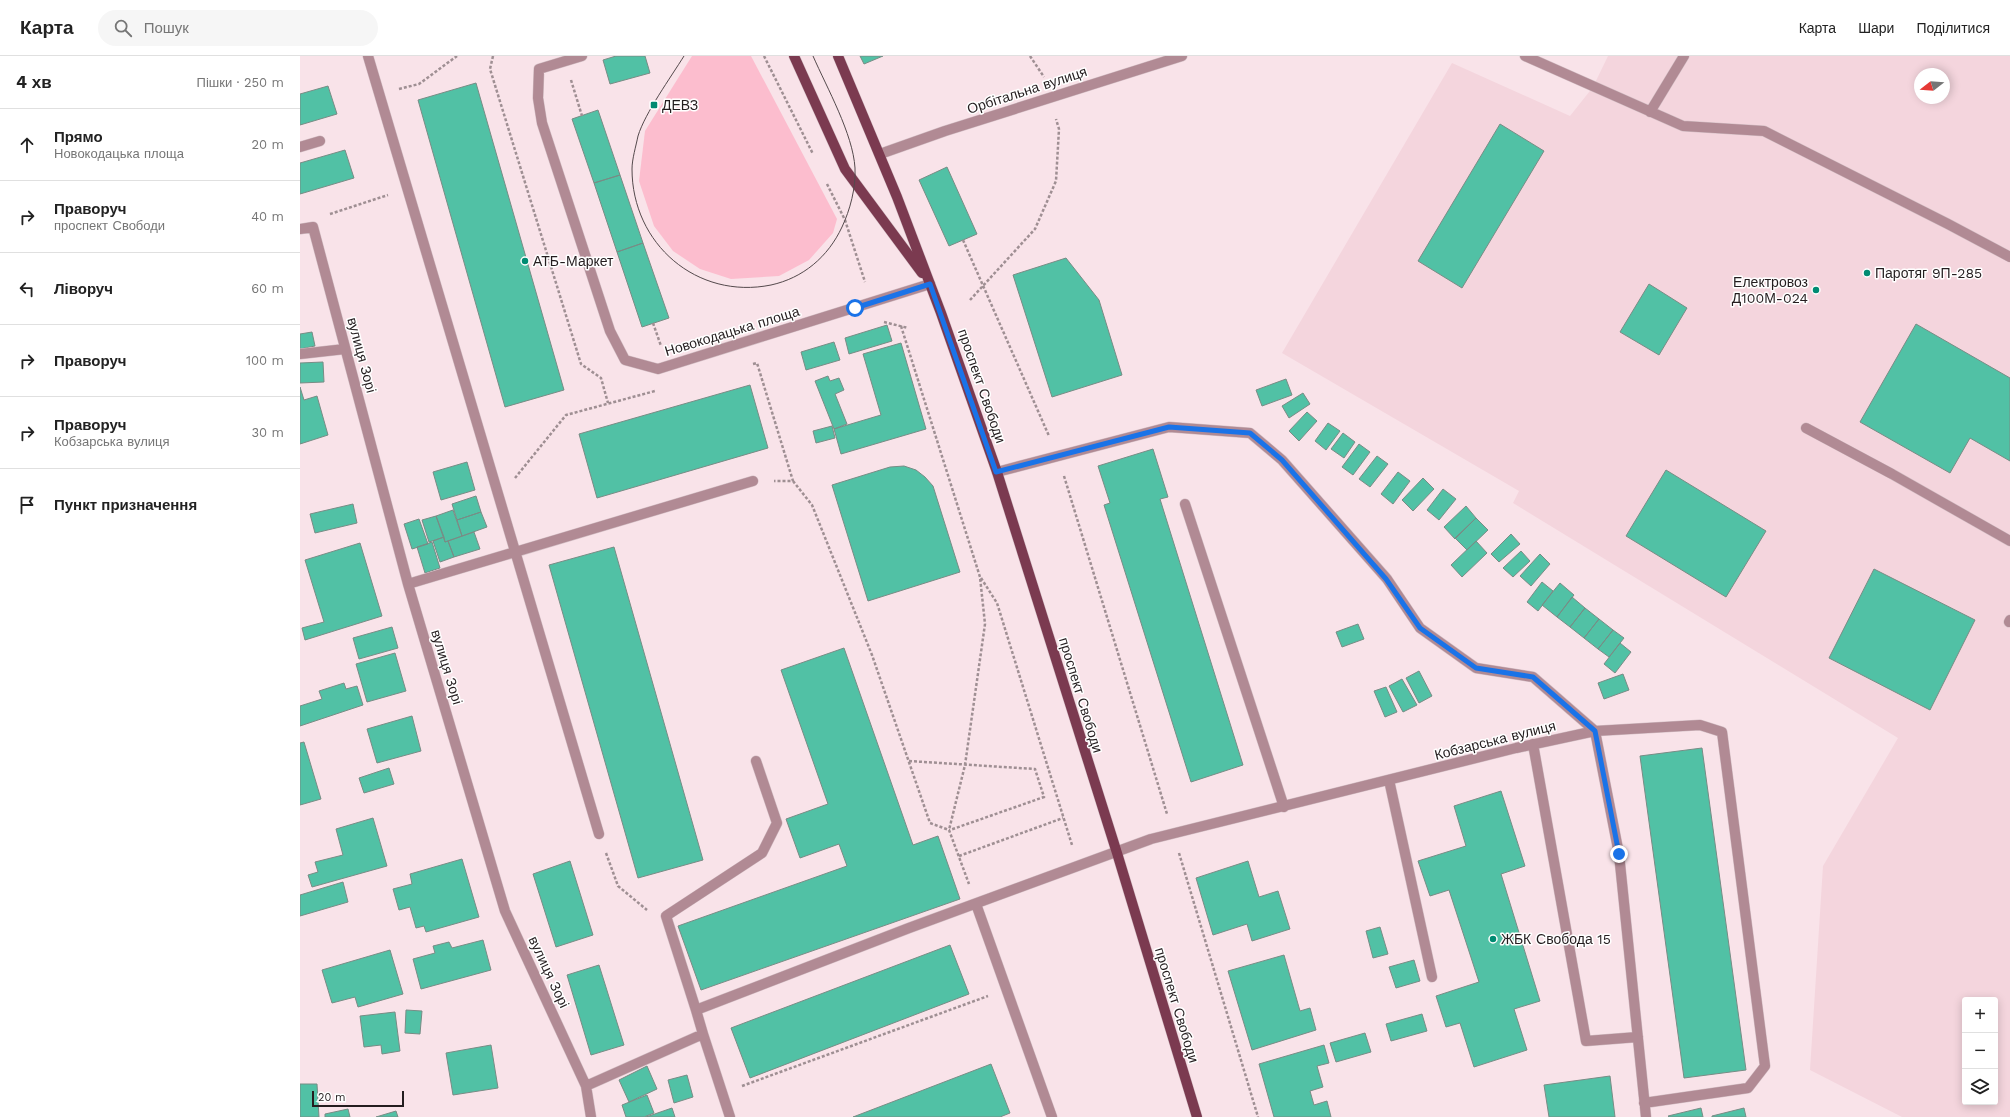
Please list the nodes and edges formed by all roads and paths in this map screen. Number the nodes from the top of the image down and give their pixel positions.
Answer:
1 (368, 56) edge
2 (457, 56) edge
3 (493, 56) edge
4 (582, 56) edge
5 (764, 56) edge
6 (794, 56) edge
7 (838, 56) edge
8 (1030, 56) edge
9 (1182, 56) edge
10 (1525, 56) edge
11 (1684, 56) edge
12 (565, 61) junction
13 (379, 95) junction
14 (1050, 98) junction
15 (1650, 112) junction
16 (582, 116) dead end
17 (320, 141) dead end
18 (300, 147) edge
19 (880, 154) junction
20 (814, 156) dead end
21 (824, 177) dead end
22 (408, 189) junction
23 (314, 227) junction
24 (300, 229) edge
25 (963, 240) dead end
26 (2010, 257) edge
27 (930, 284) junction
28 (982, 286) junction
29 (970, 300) dead end
30 (873, 302) junction
31 (901, 326) dead end
32 (346, 349) junction
33 (300, 354) edge
34 (749, 365) dead end
35 (608, 403) dead end
36 (600, 406) dead end
37 (1806, 428) dead end
38 (1058, 456) junction
39 (996, 472) junction
40 (753, 480) joint
41 (793, 480) junction
42 (499, 498) junction
43 (1185, 504) dead end
44 (2010, 541) edge
45 (515, 552) junction
46 (980, 577) junction
47 (408, 584) junction
48 (1595, 731) junction
49 (1533, 744) junction
50 (756, 761) dead end
51 (909, 761) junction
52 (965, 765) junction
53 (1389, 780) junction
54 (1284, 806) junction
55 (1063, 818) junction
56 (949, 830) junction
57 (599, 834) joint
58 (1173, 834) junction
59 (1117, 853) junction
60 (959, 856) junction
61 (1078, 867) junction
62 (976, 904) junction
63 (666, 916) junction
64 (1432, 976) dead end
65 (1007, 989) junction
66 (696, 1010) junction
67 (703, 1034) junction
68 (1638, 1037) junction
69 (586, 1086) junction
70 (722, 1093) junction
71 (1644, 1103) junction
72 (591, 1117) edge
73 (730, 1117) edge
74 (1052, 1117) edge
75 (1197, 1117) edge
76 (1258, 1117) edge
77 (1646, 1117) edge

1 - 13 street
2 - 13 path
3 - 35 path
4 - 12 street, Новокодацька площа
5 - 20 path
6 - 27 main road, проспект Свободи
7 - 19 main road, проспект Свободи
8 - 14 path
9 - 14 street, Орбітальна вулиця
10 - 15 street
11 - 15 street
12 - 16 path
12 - 30 street, Новокодацька площа
13 - 22 street
14 - 19 street, Орбітальна вулиця
14 - 28 path
15 - 26 street
17 - 18 street
19 - 27 main road, проспект Свободи
21 - 30 path
22 - 23 path
22 - 42 street
23 - 24 street
23 - 32 street, вулиця Зорі
25 - 28 path
27 - 30 street, Новокодацька площа
27 - 39 main road, проспект Свободи
28 - 29 path
28 - 38 path
31 - 46 path
32 - 33 street
32 - 47 street, вулиця Зорі
34 - 41 path
36 - 42 path
37 - 44 street
38 - 39 street
38 - 48 street
38 - 58 path
39 - 59 main road, проспект Свободи
40 - 41 path
40 - 45 street
41 - 51 path
42 - 45 street
43 - 54 street
45 - 47 street
45 - 57 street
46 - 52 path
46 - 55 path
47 - 69 street, вулиця Зорі
48 - 49 street, Кобзарська вулиця
48 - 68 street
48 - 71 street, Кобзарська вулиця
49 - 53 street, Кобзарська вулиця
49 - 68 street
50 - 63 street
51 - 52 path
51 - 56 path
52 - 56 path
52 - 56 path
53 - 54 street, Кобзарська вулиця
53 - 64 street
54 - 58 street, Кобзарська вулиця
55 - 60 path
55 - 61 path
56 - 60 path
57 - 63 path
58 - 59 street, Кобзарська вулиця
58 - 76 path
59 - 61 street, Кобзарська вулиця
59 - 75 main road, проспект Свободи
60 - 62 path
61 - 62 street, Кобзарська вулиця
62 - 65 street
62 - 66 street, Кобзарська вулиця
63 - 66 street
65 - 70 path
65 - 74 street
66 - 67 street
67 - 69 street
67 - 70 street
68 - 71 street
69 - 72 street, вулиця Зорі
70 - 73 street
71 - 77 street

